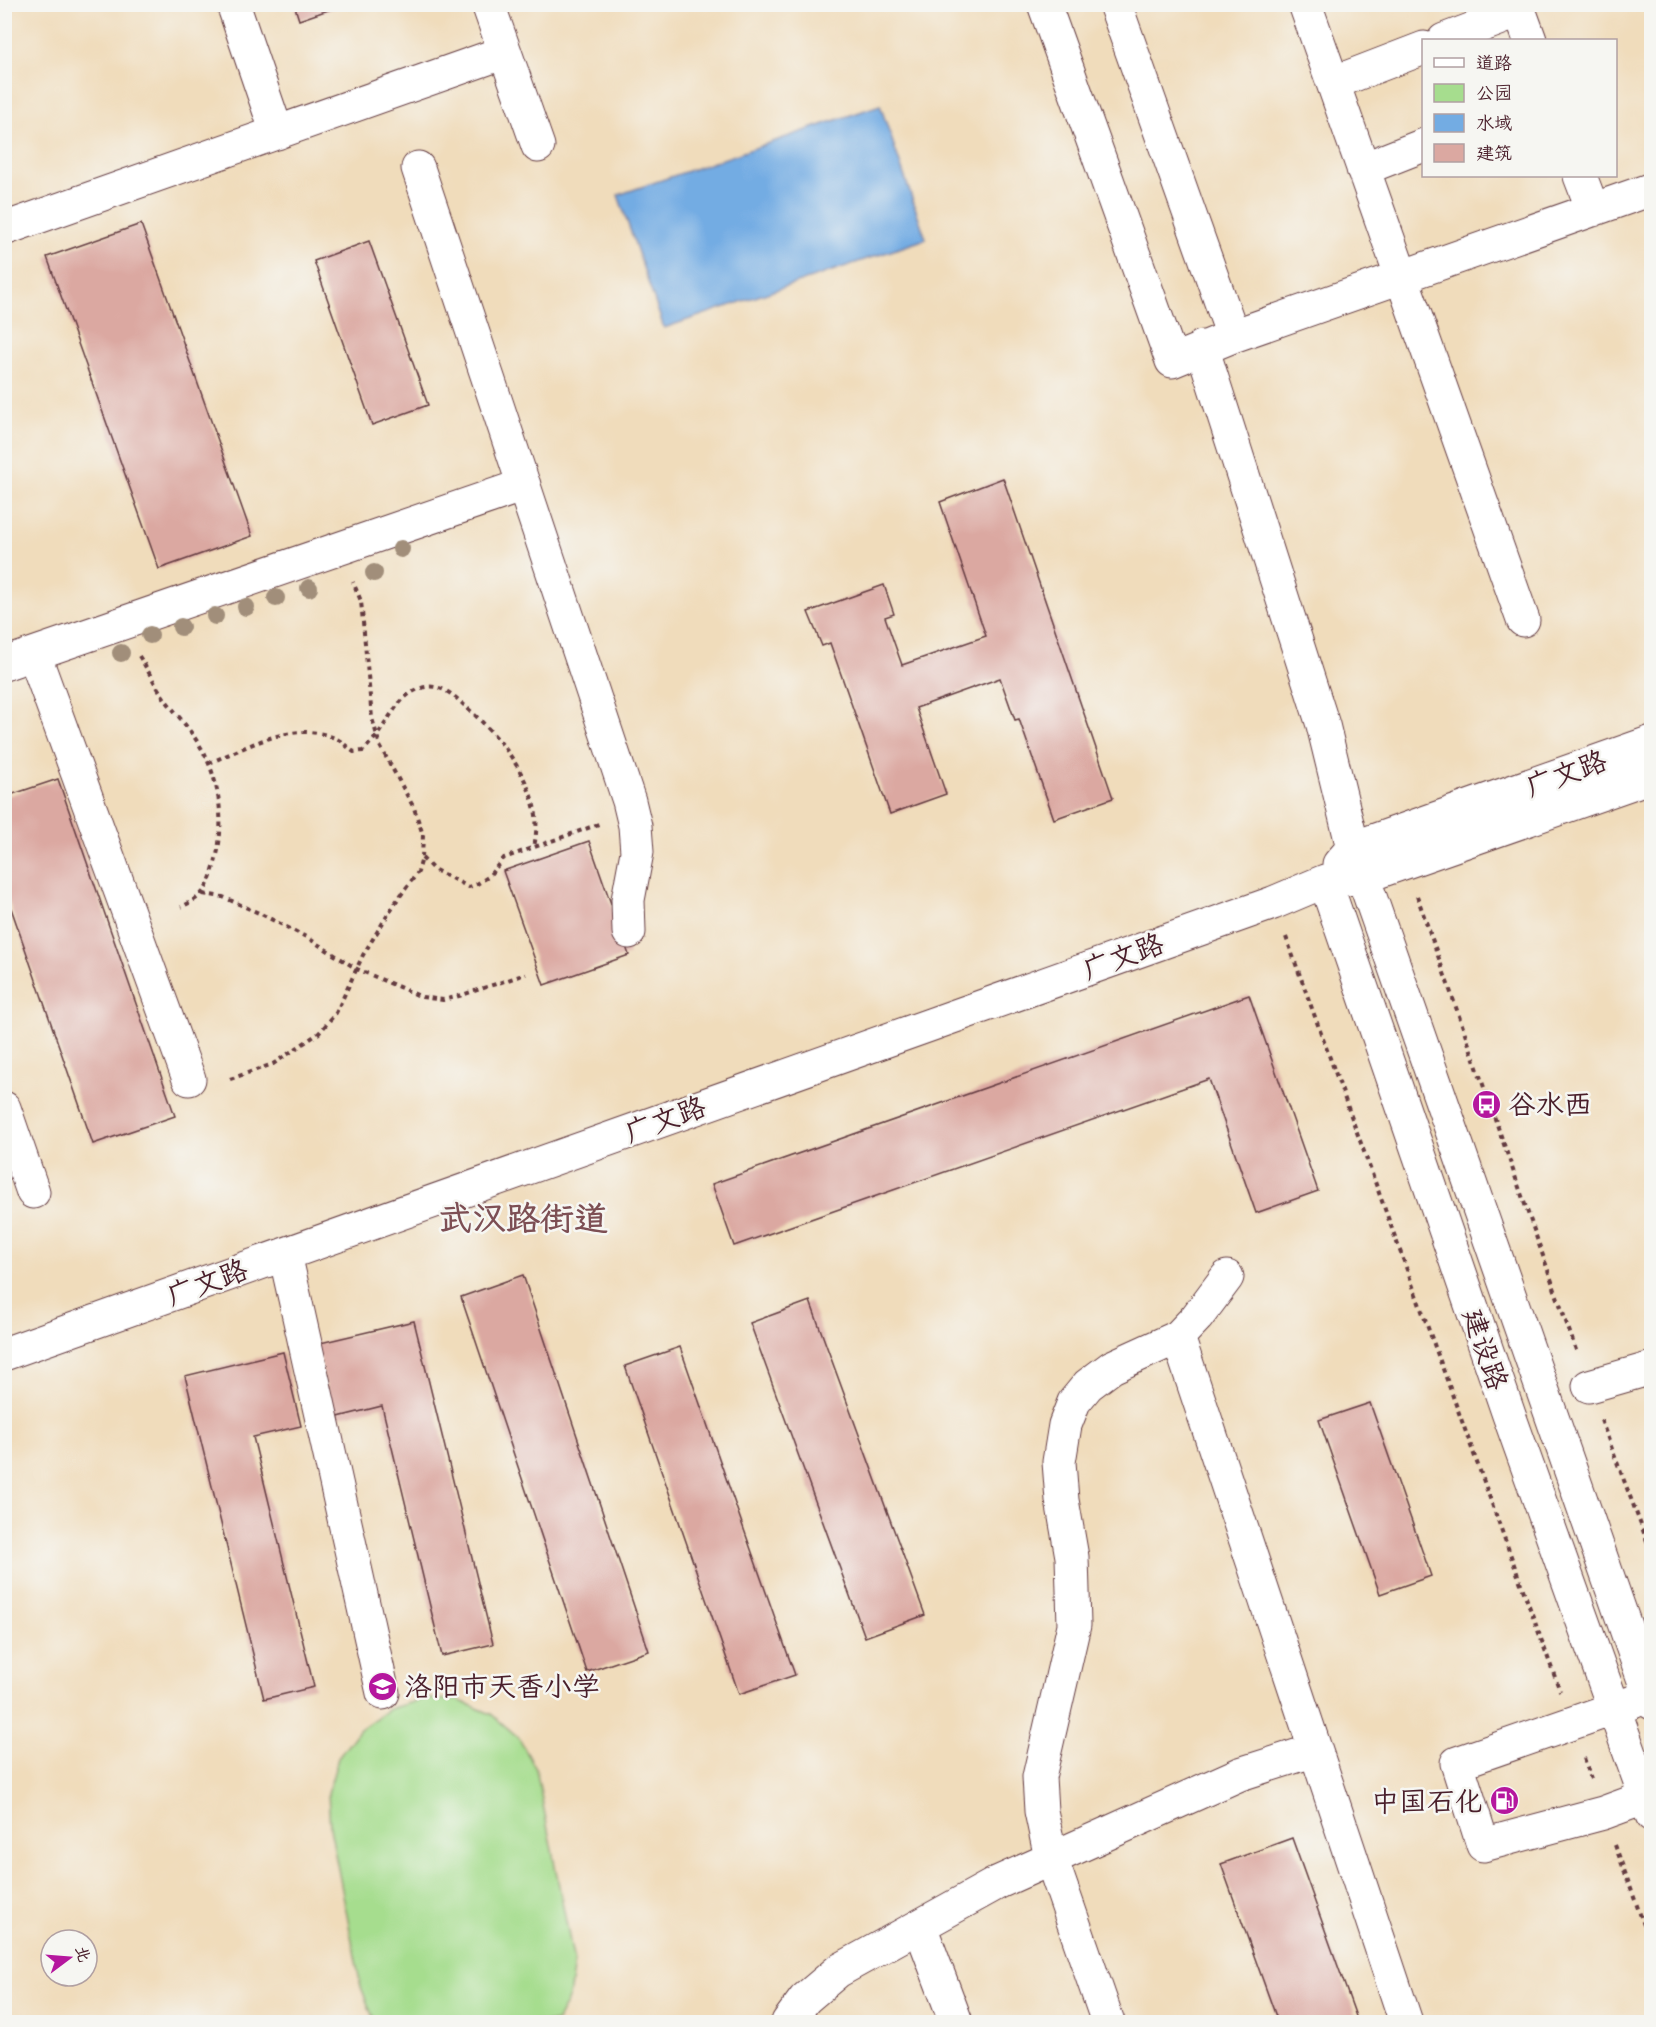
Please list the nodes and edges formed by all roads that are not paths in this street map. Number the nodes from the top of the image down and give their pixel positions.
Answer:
1 (233, 4) edge
2 (488, 4) edge
3 (1044, 4) edge
4 (1115, 4) edge
5 (1305, 4) edge
6 (1522, 19) edge
7 (1448, 39) edge
8 (1422, 49) edge
9 (505, 52) junction
10 (1332, 83) junction
11 (277, 133) junction
12 (538, 146) dead end
13 (1422, 146) edge
14 (418, 168) dead end
15 (1363, 169) junction
16 (1580, 177) edge
17 (1652, 189) edge
18 (1593, 210) junction
19 (4, 229) edge
20 (1400, 277) junction
21 (1233, 336) junction
22 (1202, 347) junction
23 (524, 485) junction
24 (1523, 621) dead end
25 (20, 659) edge
26 (1652, 742) edge
27 (1652, 776) edge
28 (1358, 863) junction
29 (1324, 881) junction
30 (628, 932) dead end
31 (189, 1079) dead end
32 (4, 1108) edge
33 (33, 1192) dead end
34 (285, 1254) junction
35 (1227, 1277) dead end
36 (1178, 1337) junction
37 (4, 1354) edge
38 (1652, 1368) edge
39 (1589, 1386) road end
40 (383, 1693) dead end
41 (1650, 1700) edge
42 (1613, 1708) junction
43 (1315, 1749) junction
44 (1649, 1803) edge
45 (1051, 1858) junction
46 (920, 1926) junction
47 (838, 1971) junction
48 (765, 2022) edge
49 (788, 2022) edge
50 (956, 2022) edge
51 (1108, 2022) edge
52 (1406, 2022) edge

1 - 11 street
2 - 9 street
3 - 22 street
4 - 21 street
5 - 10 street
6 - 7 street
8 - 10 street
9 - 11 street
9 - 12 street
10 - 15 street
11 - 19 street
13 - 15 street
14 - 23 street
15 - 20 street
16 - 18 street
17 - 18 street
18 - 20 street
20 - 21 street
20 - 24 street
21 - 22 street
22 - 28 street, 建设路
23 - 25 street
23 - 30 street
25 - 31 street
26 - 28 street, 广文路
27 - 28 street, 广文路
28 - 29 street, 广文路
28 - 41 street, 建设路
29 - 34 street, 广文路
29 - 42 street, 建设路
32 - 33 street
34 - 37 street, 广文路
34 - 40 street
35 - 36 street
36 - 43 street
36 - 45 street
38 - 39 street
41 - 42 street
42 - 44 street, 建设路
42 - 44 street
43 - 45 street
43 - 52 street
45 - 46 street
45 - 51 street
46 - 47 street
46 - 50 street
47 - 48 street
47 - 49 street

